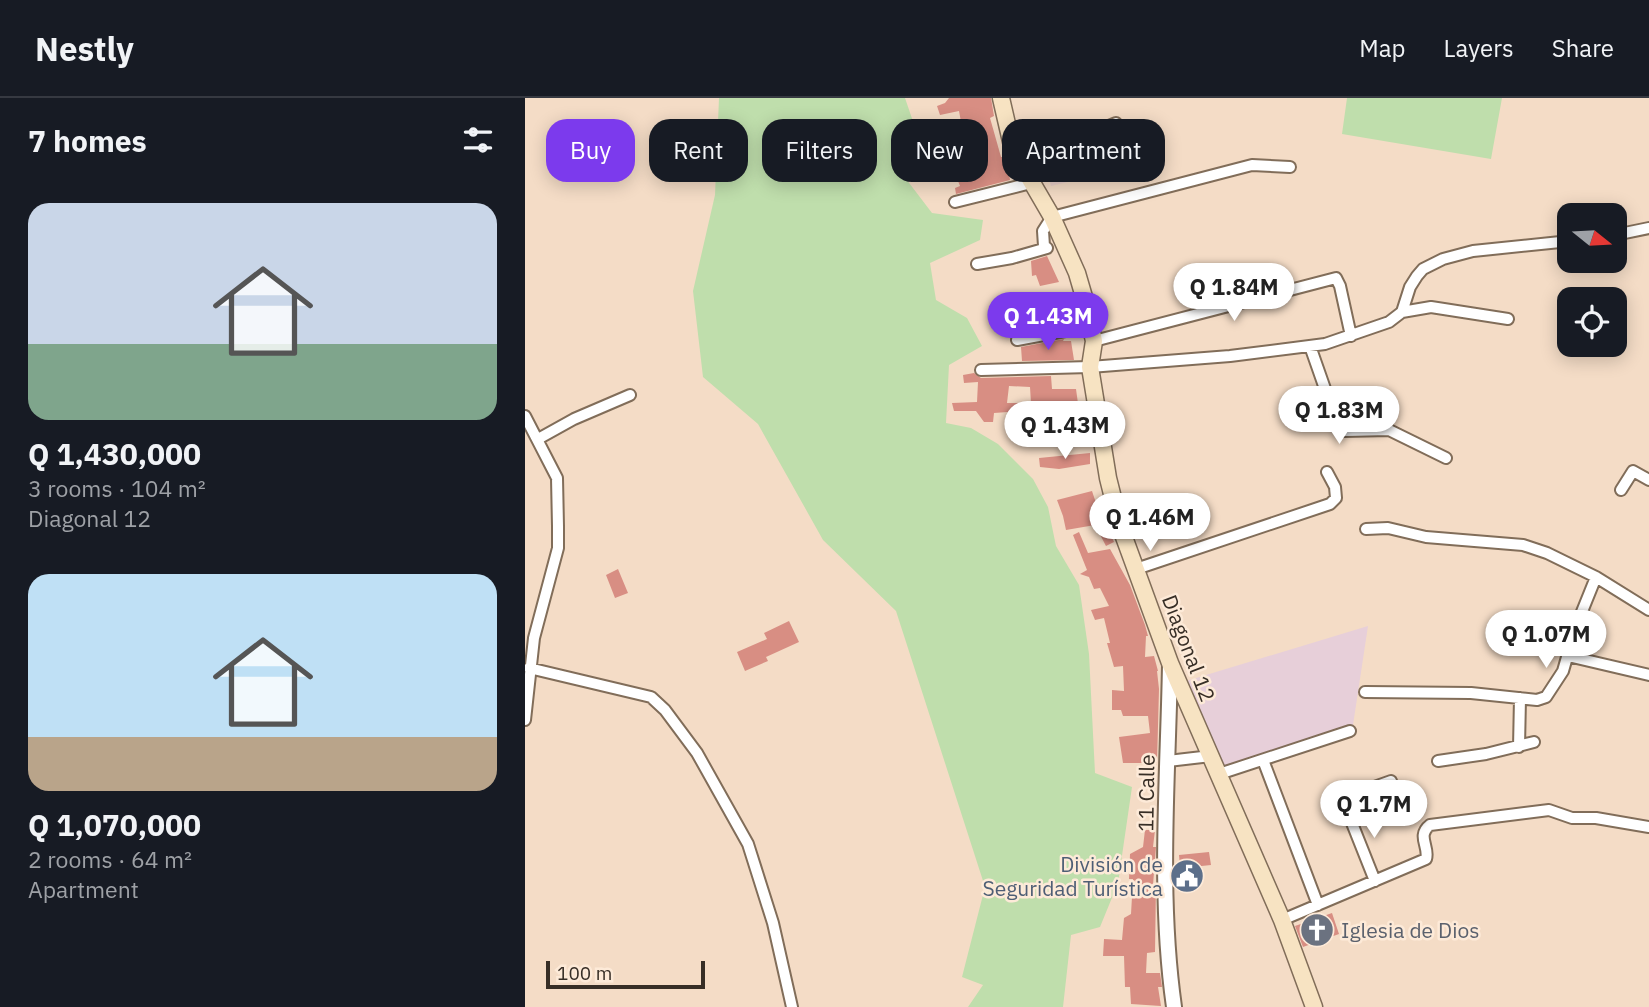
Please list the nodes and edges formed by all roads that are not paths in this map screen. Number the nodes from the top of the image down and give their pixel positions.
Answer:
1 (1000, 98) edge
2 (1005, 119) edge
3 (1290, 167) dead end
4 (1031, 183) joint
5 (955, 202) dead end
6 (1052, 217) junction
7 (1649, 228) edge
8 (1627, 233) edge
9 (1557, 243) edge
10 (1055, 246) junction
11 (977, 264) dead end
12 (1402, 313) junction
13 (1509, 319) dead end
14 (1093, 333) junction
15 (1351, 336) junction
16 (1017, 340) dead end
17 (1310, 346) junction
18 (1090, 367) junction
19 (981, 370) dead end
20 (630, 394) dead end
21 (525, 416) edge
22 (538, 439) junction
23 (1446, 458) dead end
24 (1327, 472) dead end
25 (1649, 480) edge
26 (1621, 490) dead end
27 (1366, 529) dead end
28 (1136, 569) junction
29 (1596, 577) junction
30 (1649, 610) edge
31 (1569, 656) junction
32 (1170, 663) junction
33 (529, 668) junction
34 (1649, 675) edge
35 (1365, 692) dead end
36 (1520, 698) junction
37 (525, 720) edge
38 (1350, 731) dead end
39 (1534, 743) dead end
40 (1519, 747) junction
41 (1210, 756) junction
42 (1263, 760) junction
43 (1168, 761) junction
44 (1438, 761) dead end
45 (1219, 774) junction
46 (1391, 781) dead end
47 (1649, 827) edge
48 (1375, 881) junction
49 (1318, 905) junction
50 (1282, 920) junction
51 (792, 1007) edge
52 (1174, 1007) edge
53 (1314, 1007) edge

1 - 2 main road, Diagonal 12
3 - 6 street
4 - 5 street
4 - 6 main road, Diagonal 12
6 - 10 main road, Diagonal 12
7 - 8 street
9 - 12 street
10 - 11 street
10 - 14 main road, Diagonal 12
12 - 13 street
12 - 15 street
14 - 15 street
14 - 16 street
14 - 18 main road, Diagonal 12
15 - 17 street
17 - 18 street
17 - 23 street
18 - 19 street
18 - 28 main road, Diagonal 12
20 - 22 street
21 - 22 street
22 - 33 street
24 - 28 street
25 - 26 street
27 - 29 street
28 - 32 main road, Diagonal 12
29 - 30 street
29 - 31 street
31 - 34 street
31 - 36 street
32 - 41 main road, Diagonal 12
32 - 43 street, 11 Calle
33 - 37 street
33 - 51 street
35 - 36 street
36 - 40 street
38 - 42 street
39 - 40 street
40 - 44 street
41 - 43 street
41 - 45 main road, Diagonal 12
42 - 45 street
42 - 49 street
43 - 52 street, 11 Calle
45 - 50 main road, Diagonal 12
46 - 48 street
47 - 48 street
48 - 49 street
49 - 50 street
50 - 53 main road, Diagonal 12

